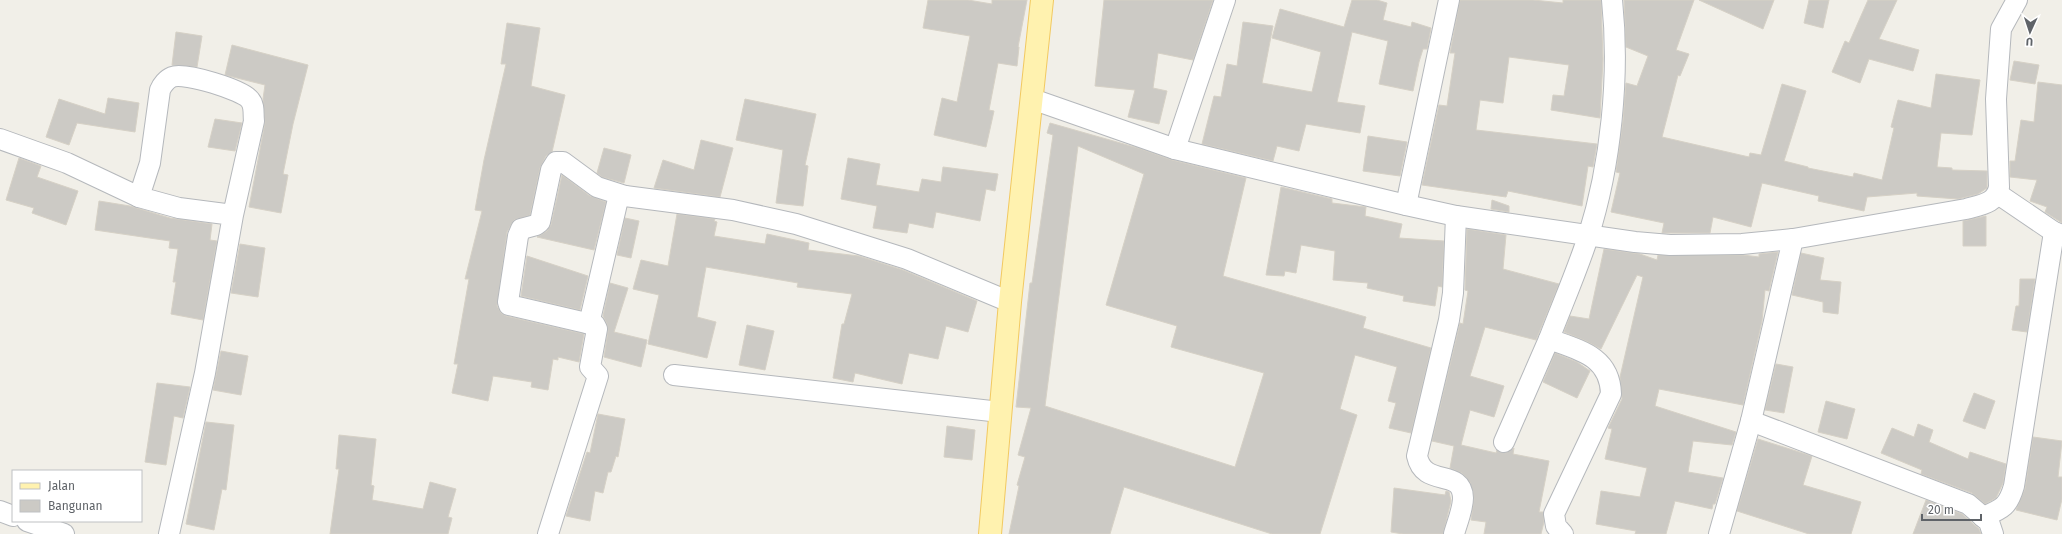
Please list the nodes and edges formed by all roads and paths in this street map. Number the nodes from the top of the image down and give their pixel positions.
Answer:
1 (1042, 0) edge
2 (1225, 0) edge
3 (1449, 0) edge
4 (1612, 0) edge
5 (2017, 0) edge
6 (1032, 99) junction
7 (0, 139) edge
8 (1175, 148) junction
9 (1998, 194) junction
10 (625, 196) junction
11 (139, 197) junction
12 (1406, 205) junction
13 (233, 215) junction
14 (1456, 216) junction
15 (2058, 234) edge
16 (1588, 236) junction
17 (1792, 239) junction
18 (1010, 302) junction
19 (588, 324) junction
20 (1549, 339) junction
21 (674, 375) dead end
22 (1000, 412) junction
23 (1751, 421) junction
24 (1504, 442) dead end
25 (0, 511) edge
26 (12, 516) edge
27 (1983, 517) junction
28 (30, 522) edge
29 (64, 534) edge
30 (169, 534) edge
31 (548, 534) edge
32 (990, 534) edge
33 (1454, 534) edge
34 (1563, 534) edge
35 (1719, 534) edge
36 (1993, 534) edge

1 - 6 main road
2 - 8 street
3 - 12 street
4 - 16 street
5 - 9 street
6 - 8 street
6 - 18 main road
7 - 11 street
8 - 12 street
9 - 15 street
9 - 17 street
10 - 18 street
10 - 19 street
10 - 19 street
11 - 13 street
11 - 13 street
12 - 14 street
13 - 30 street
14 - 16 street
14 - 33 street
15 - 27 street
16 - 17 street
16 - 20 street
17 - 23 street
18 - 22 main road
19 - 31 street
20 - 24 street
20 - 34 street
21 - 22 street
22 - 32 main road
23 - 27 street
23 - 35 street
25 - 26 street
27 - 36 street
28 - 29 street

